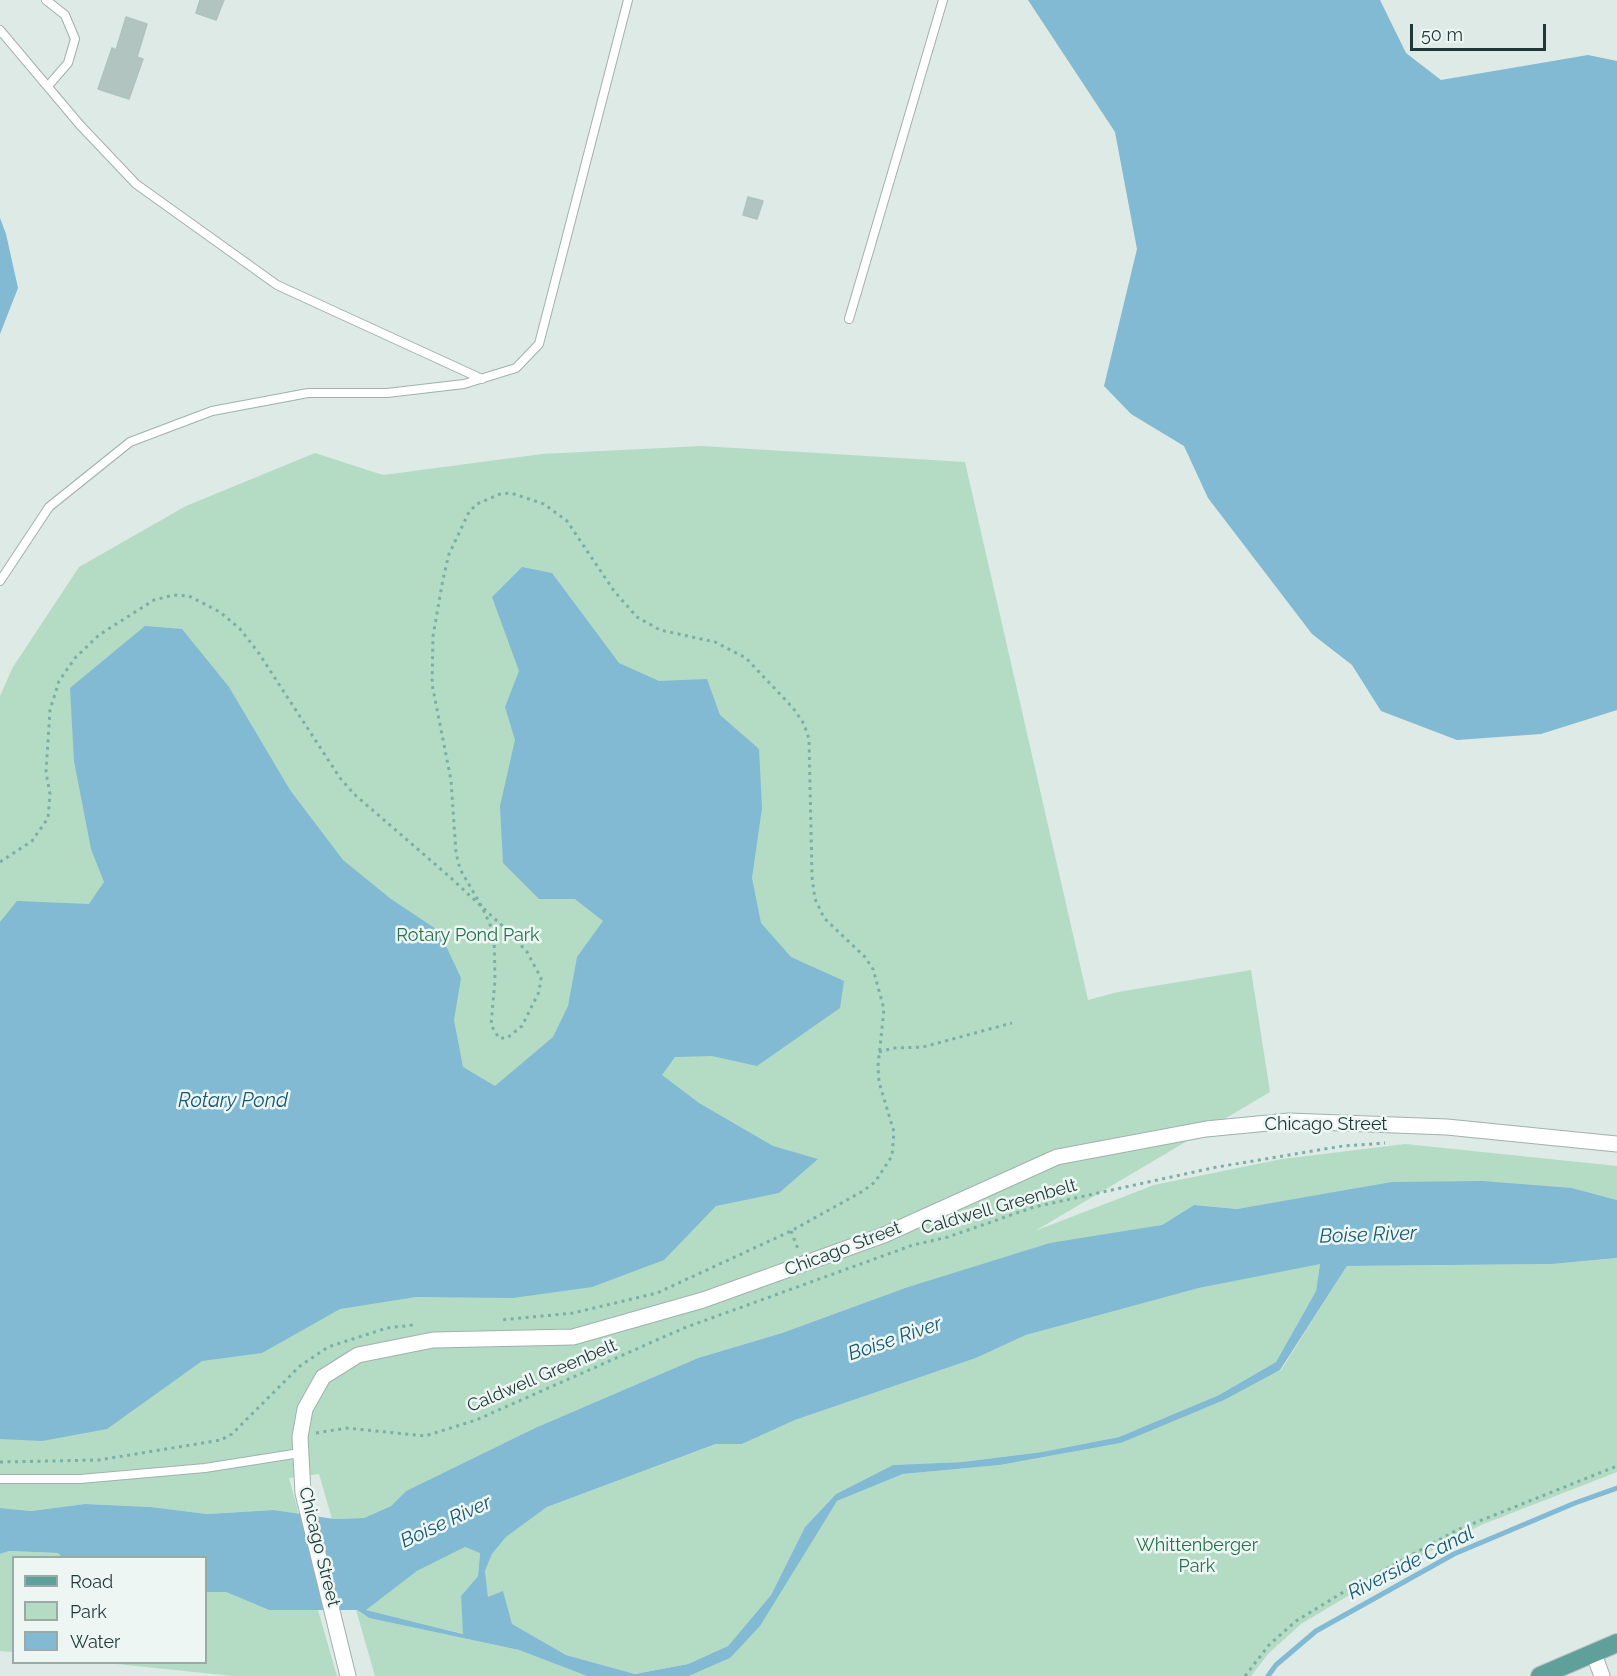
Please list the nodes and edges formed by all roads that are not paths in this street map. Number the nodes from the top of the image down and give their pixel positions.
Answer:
1 (46, 0) edge
2 (628, 0) edge
3 (943, 0) edge
4 (0, 30) edge
5 (48, 86) junction
6 (849, 319) dead end
7 (482, 379) junction
8 (0, 581) edge
9 (1617, 1144) edge
10 (300, 1445) junction
11 (0, 1479) edge
12 (1617, 1643) edge
13 (1593, 1652) junction
14 (348, 1676) edge
15 (1540, 1676) edge
16 (1602, 1676) edge

1 - 5 lane
2 - 7 lane
3 - 6 lane
4 - 5 lane
5 - 7 lane
7 - 8 lane
9 - 10 street, Chicago Street
10 - 11 lane
10 - 14 street, Chicago Street
12 - 13 main road
13 - 15 main road
13 - 16 street

